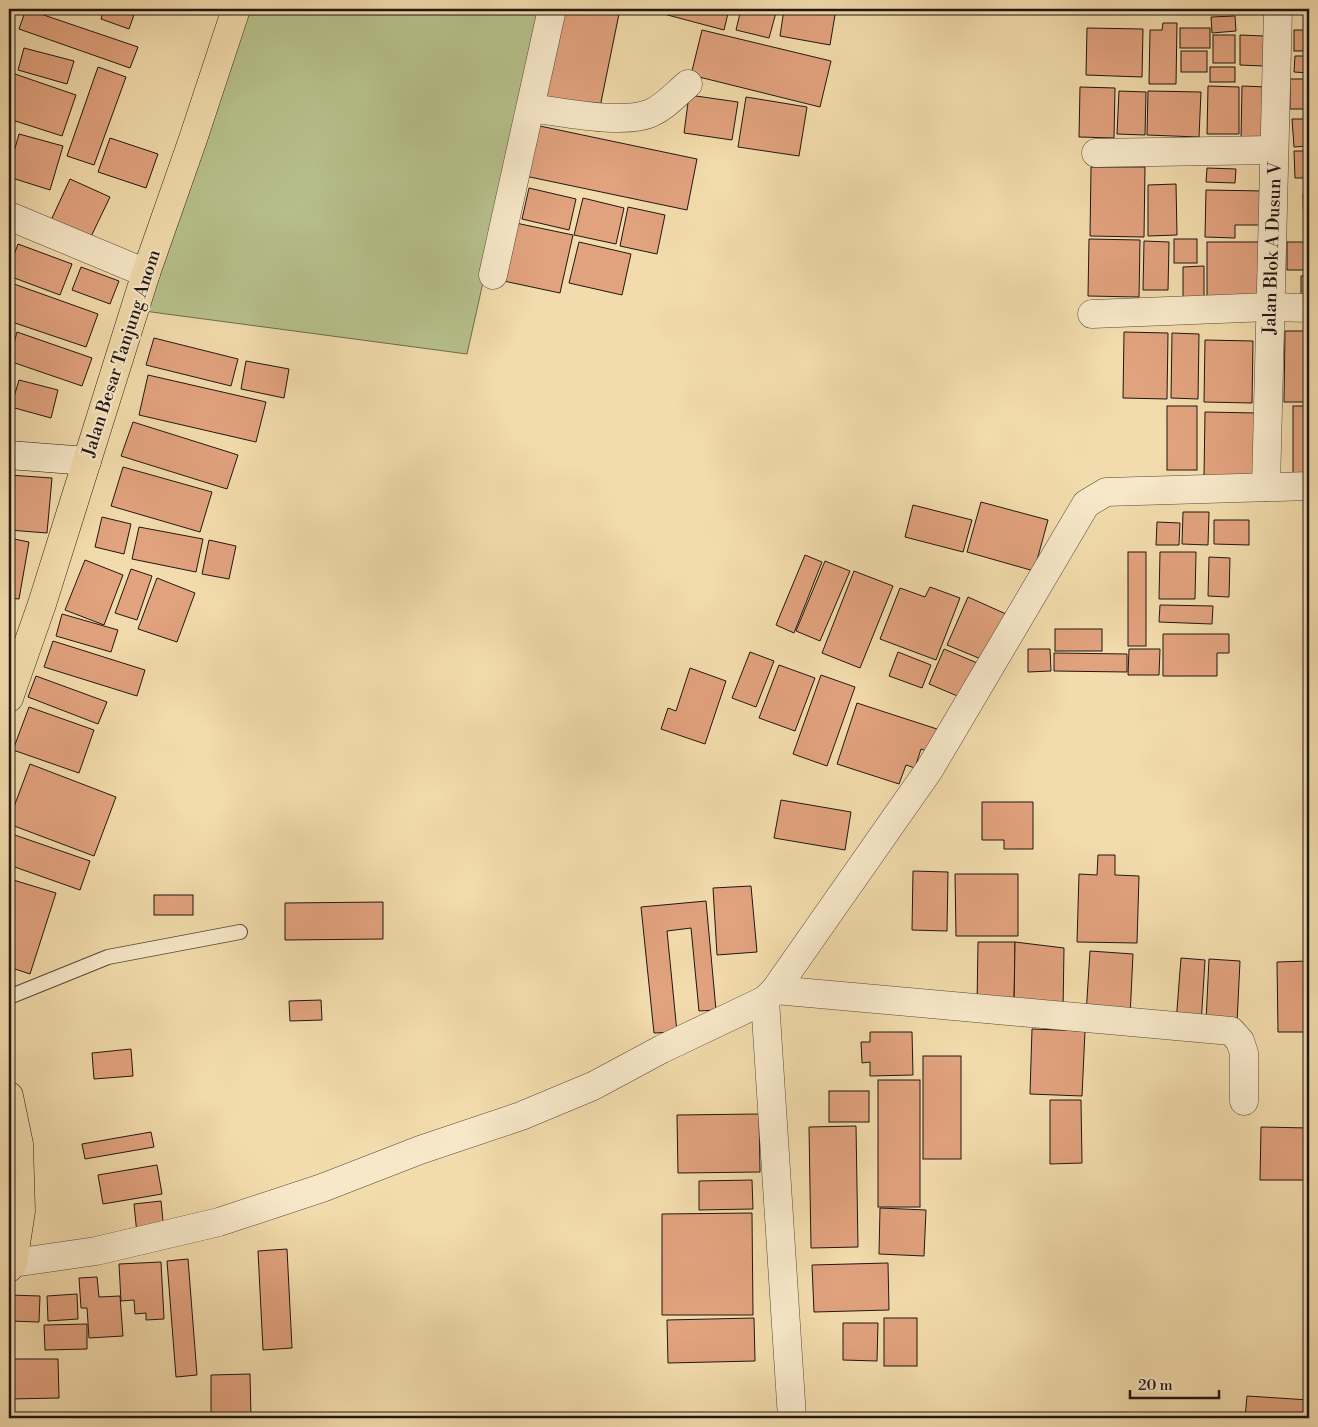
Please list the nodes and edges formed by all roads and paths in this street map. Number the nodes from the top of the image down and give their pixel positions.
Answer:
1 (236, 9) edge
2 (552, 9) edge
3 (1278, 9) edge
4 (688, 84) dead end
5 (531, 108) junction
6 (1274, 150) junction
7 (1096, 153) dead end
8 (9, 216) edge
9 (146, 273) junction
10 (493, 275) dead end
11 (1270, 307) junction
12 (1309, 308) edge
13 (1092, 314) dead end
14 (9, 455) edge
15 (87, 461) junction
16 (1309, 486) edge
17 (1266, 487) junction
18 (9, 698) edge
19 (240, 932) dead end
20 (770, 995) junction
21 (9, 997) edge
22 (9, 1096) edge
23 (1244, 1101) dead end
24 (11, 1266) edge
25 (792, 1418) edge

1 - 9 main road, Jalan Besar Tanjung Anom
2 - 5 street
3 - 6 street, Jalan Blok A Dusun V
4 - 5 street
5 - 10 street
6 - 7 street
6 - 11 street, Jalan Blok A Dusun V
8 - 9 street
9 - 15 main road, Jalan Besar Tanjung Anom
11 - 12 street
11 - 13 street
11 - 17 street, Jalan Blok A Dusun V
14 - 15 street
15 - 18 main road, Jalan Besar Tanjung Anom
16 - 17 street
17 - 20 street
19 - 21 lane
20 - 23 street
20 - 24 street
20 - 25 street
22 - 24 main road

